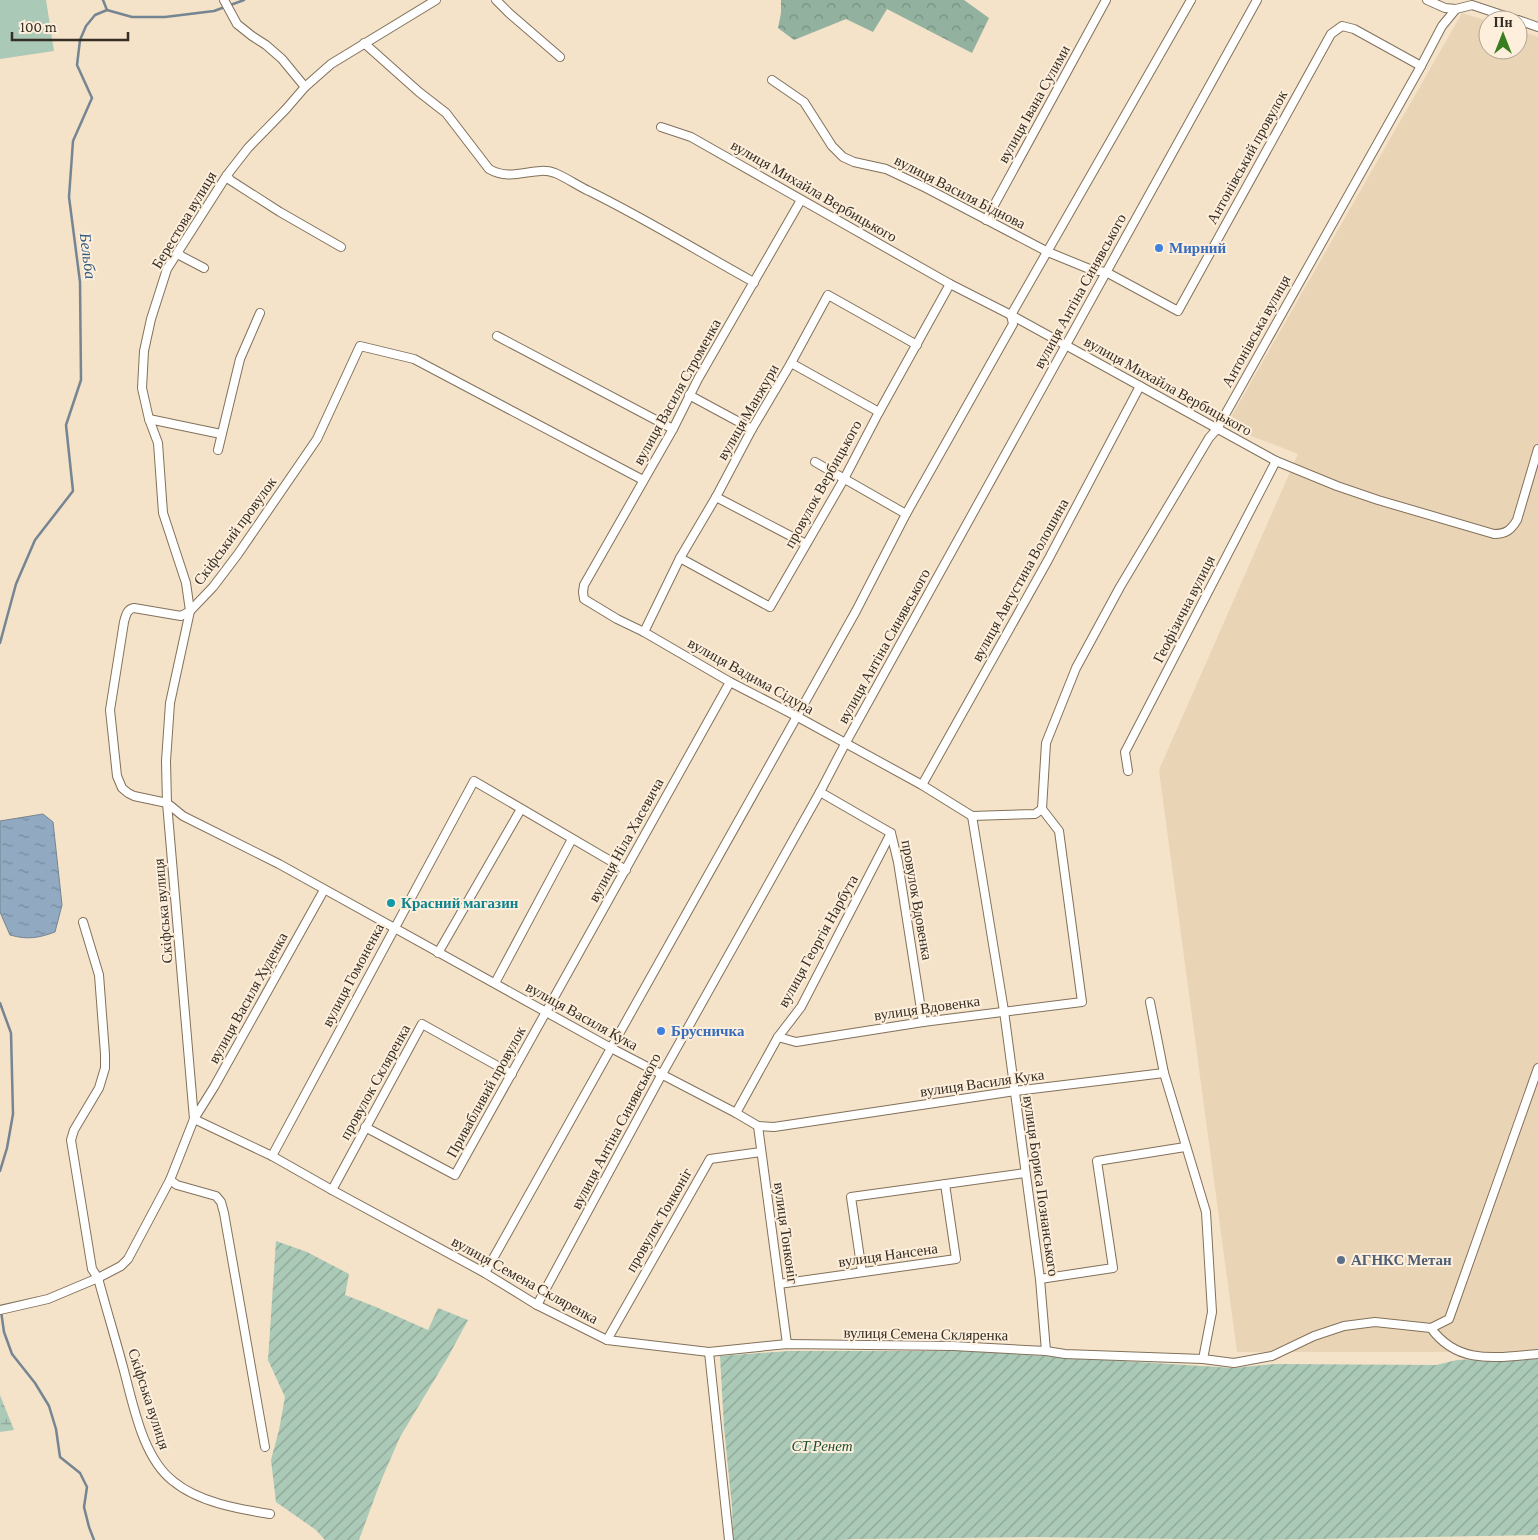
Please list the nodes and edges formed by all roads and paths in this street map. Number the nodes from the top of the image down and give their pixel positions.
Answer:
1 (224, 0) edge
2 (436, 0) edge
3 (496, 0) edge
4 (1106, 0) edge
5 (1191, 0) edge
6 (1257, 0) edge
7 (1426, 0) edge
8 (1456, 8) junction
9 (1487, 10) edge
10 (364, 43) junction
11 (560, 57) dead end
12 (1421, 66) junction
13 (772, 80) dead end
14 (306, 87) junction
15 (661, 126) dead end
16 (227, 175) junction
17 (801, 200) junction
18 (986, 220) junction
19 (341, 247) dead end
20 (178, 252) junction
21 (1048, 252) junction
22 (204, 268) dead end
23 (1106, 272) junction
24 (754, 283) junction
25 (950, 284) junction
26 (260, 313) dead end
27 (1011, 315) junction
28 (497, 336) dead end
29 (917, 345) junction
30 (1066, 346) junction
31 (791, 363) junction
32 (1140, 386) junction
33 (690, 395) junction
34 (879, 412) junction
35 (149, 420) junction
36 (672, 429) junction
37 (752, 429) junction
38 (1217, 429) junction
39 (221, 434) junction
40 (1538, 449) edge
41 (218, 450) dead end
42 (1276, 461) junction
43 (815, 462) dead end
44 (844, 479) junction
45 (643, 480) junction
46 (716, 497) junction
47 (906, 514) junction
48 (806, 544) junction
49 (680, 558) junction
50 (584, 598) joint
51 (190, 611) junction
52 (644, 632) junction
53 (730, 682) junction
54 (796, 716) junction
55 (845, 744) junction
56 (1128, 771) dead end
57 (922, 785) junction
58 (820, 792) junction
59 (167, 804) junction
60 (521, 809) junction
61 (1042, 809) junction
62 (972, 816) junction
63 (891, 833) junction
64 (572, 839) junction
65 (626, 870) junction
66 (324, 890) junction
67 (83, 922) dead end
68 (395, 927) junction
69 (438, 953) junction
70 (495, 983) junction
71 (1150, 1002) dead end
72 (1004, 1011) junction
73 (546, 1013) junction
74 (923, 1022) junction
75 (778, 1037) junction
76 (611, 1048) junction
77 (1538, 1068) edge
78 (1164, 1073) junction
79 (512, 1074) junction
80 (662, 1074) junction
81 (1015, 1092) junction
82 (736, 1113) junction
83 (194, 1119) junction
84 (758, 1126) junction
85 (366, 1127) junction
86 (1185, 1146) junction
87 (761, 1152) junction
88 (272, 1156) junction
89 (1026, 1173) junction
90 (170, 1180) junction
91 (945, 1184) junction
92 (332, 1190) junction
93 (862, 1272) junction
94 (485, 1273) junction
95 (98, 1278) junction
96 (1040, 1279) junction
97 (779, 1284) junction
98 (537, 1306) junction
99 (0, 1310) edge
100 (1431, 1328) junction
101 (607, 1340) junction
102 (787, 1344) junction
103 (1046, 1351) junction
104 (709, 1352) junction
105 (1538, 1354) edge
106 (1203, 1359) junction
107 (265, 1447) dead end
108 (270, 1514) dead end
109 (729, 1540) edge

1 - 14 street
2 - 10 street
3 - 11 street
4 - 18 street, вулиця Івана Сулими
5 - 21 street
6 - 23 street, вулиця Антіна Синявського
7 - 8 street
8 - 9 street
8 - 12 street, Антонівська вулиця
10 - 14 street, Берестова вулиця
10 - 24 street
12 - 23 street, Антонівський провулок
12 - 38 street, Антонівська вулиця
13 - 18 street, вулиця Василя Біднова
14 - 16 street, Берестова вулиця
15 - 17 street, вулиця Михайла Вербицького
16 - 19 street
16 - 20 street, Берестова вулиця
17 - 24 street, вулиця Василя Строменка
17 - 25 street, вулиця Михайла Вербицького
18 - 21 street, вулиця Василя Біднова
20 - 22 street
20 - 35 street, Берестова вулиця
21 - 23 street, вулиця Василя Біднова
21 - 27 street
23 - 30 street, вулиця Антіна Синявського
24 - 33 street, вулиця Василя Строменка
25 - 27 street, вулиця Михайла Вербицького
25 - 29 street, провулок Вербицького
26 - 39 street
27 - 30 street, вулиця Михайла Вербицького
27 - 47 street
28 - 36 street
29 - 31 street, вулиця Манжури
29 - 34 street, провулок Вербицького
30 - 32 street, вулиця Михайла Вербицького
30 - 55 street, вулиця Антіна Синявського
31 - 34 street
31 - 37 street, вулиця Манжури
32 - 38 street, вулиця Михайла Вербицького
32 - 57 street, вулиця Августина Волошина
33 - 36 street, вулиця Василя Строменка
33 - 37 street
34 - 44 street, провулок Вербицького
35 - 39 street
35 - 51 street, Берестова вулиця
36 - 45 street, вулиця Василя Строменка
37 - 46 street, вулиця Манжури
38 - 42 street, вулиця Михайла Вербицького
38 - 61 street, Антонівська вулиця
39 - 41 street
40 - 42 street, вулиця Михайла Вербицького
42 - 56 street, Геофізична вулиця
43 - 44 street
44 - 47 street
44 - 48 street, провулок Вербицького
45 - 50 street, вулиця Василя Строменка
45 - 51 street, Скіфський провулок
46 - 48 street
46 - 49 street, вулиця Манжури
47 - 54 street
48 - 49 street, провулок Вербицького
49 - 52 street, вулиця Манжури
50 - 52 street, вулиця Вадима Сідура
51 - 59 street
51 - 59 street
52 - 53 street, вулиця Вадима Сідура
53 - 54 street, вулиця Вадима Сідура
53 - 65 street, вулиця Ніла Хасевича
54 - 55 street, вулиця Вадима Сідура
54 - 76 street
55 - 57 street, вулиця Вадима Сідура
55 - 58 street, вулиця Антіна Синявського
57 - 62 street, вулиця Вадима Сідура
58 - 63 street, провулок Вдовенка
58 - 80 street, вулиця Антіна Синявського
59 - 66 street, вулиця Василя Кука
59 - 83 street, Скіфська вулиця
60 - 64 street
60 - 68 street, вулиця Гомоненка
60 - 69 street
61 - 62 street
61 - 72 street, вулиця Вдовенка
62 - 72 street, вулиця Бориса Познанського
63 - 74 street, провулок Вдовенка
63 - 75 street, вулиця Георгія Нарбута
64 - 65 street
64 - 70 street
65 - 73 street, вулиця Ніла Хасевича
66 - 68 street, вулиця Василя Кука
66 - 83 street, вулиця Василя Худенка
67 - 95 street, Скіфська вулиця
68 - 69 street, вулиця Василя Кука
68 - 88 street, вулиця Гомоненка
69 - 70 street, вулиця Василя Кука
70 - 73 street, вулиця Василя Кука
71 - 78 street
72 - 74 street, вулиця Вдовенка
72 - 81 street, вулиця Бориса Познанського
73 - 76 street, вулиця Василя Кука
73 - 79 street, Привабливий провулок
74 - 75 street, вулиця Вдовенка
75 - 82 street, вулиця Георгія Нарбута
76 - 80 street, вулиця Василя Кука
76 - 94 street
77 - 100 street
78 - 81 street, вулиця Василя Кука
78 - 86 street
79 - 85 street, Привабливий провулок
79 - 85 street, провулок Скляренка
80 - 82 street, вулиця Василя Кука
80 - 98 street, вулиця Антіна Синявського
81 - 84 street, вулиця Василя Кука
81 - 89 street, вулиця Бориса Познанського
82 - 84 street, вулиця Василя Кука
83 - 88 street, вулиця Семена Скляренка
83 - 90 street, Скіфська вулиця
84 - 87 street, вулиця Тонконіг
85 - 92 street, провулок Скляренка
86 - 96 street
86 - 106 street
87 - 97 street, вулиця Тонконіг
87 - 101 street, провулок Тонконіг
88 - 92 street, вулиця Семена Скляренка
89 - 91 street
89 - 96 street, вулиця Бориса Познанського
90 - 95 street, Скіфська вулиця
90 - 107 street
91 - 93 street, вулиця Нансена
91 - 93 street
92 - 94 street, вулиця Семена Скляренка
93 - 97 street, вулиця Нансена
94 - 98 street, вулиця Семена Скляренка
95 - 99 street, Скіфська вулиця
95 - 108 street, Скіфська вулиця
96 - 103 street, вулиця Бориса Познанського
97 - 102 street, вулиця Тонконіг
98 - 101 street, вулиця Семена Скляренка
100 - 105 street
100 - 106 street, вулиця Семена Скляренка
101 - 104 street, вулиця Семена Скляренка
102 - 103 street, вулиця Семена Скляренка
102 - 104 street, вулиця Семена Скляренка
103 - 106 street, вулиця Семена Скляренка
104 - 109 street

